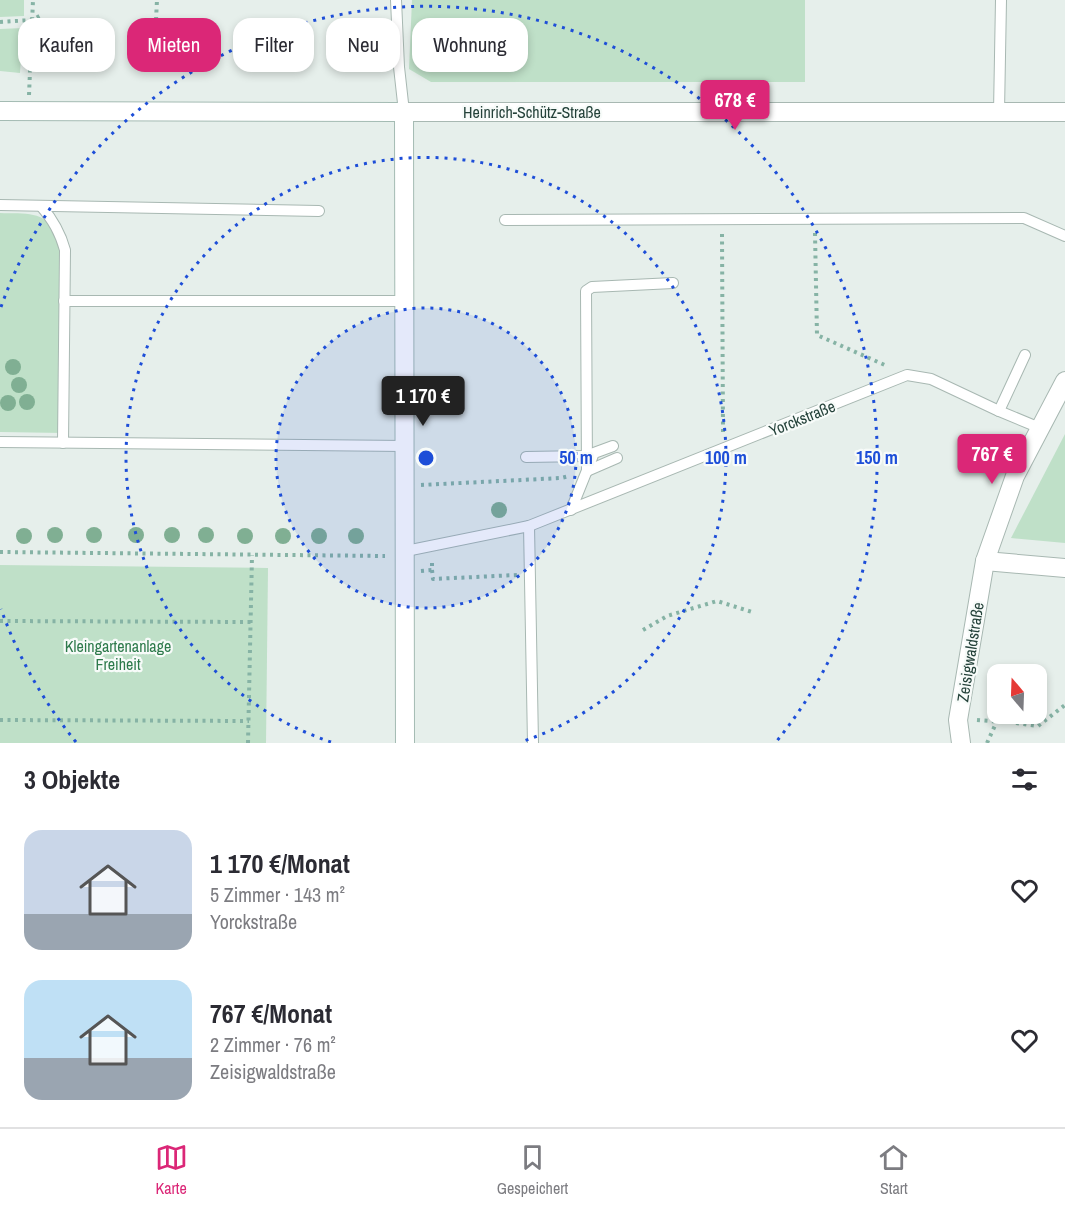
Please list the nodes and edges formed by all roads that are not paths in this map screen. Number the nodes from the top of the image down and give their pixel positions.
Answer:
1 (396, 0) edge
2 (1001, 0) edge
3 (0, 111) edge
4 (404, 112) junction
5 (999, 112) junction
6 (1065, 112) edge
7 (0, 205) edge
8 (40, 206) junction
9 (319, 211) dead end
10 (505, 220) dead end
11 (1065, 236) edge
12 (673, 282) dead end
13 (64, 301) junction
14 (405, 301) junction
15 (1025, 355) dead end
16 (1065, 381) edge
17 (999, 411) junction
18 (1040, 428) junction
19 (0, 442) edge
20 (63, 443) junction
21 (405, 446) junction
22 (613, 446) dead end
23 (587, 456) junction
24 (526, 457) dead end
25 (617, 458) dead end
26 (587, 471) junction
27 (571, 510) junction
28 (529, 526) junction
29 (406, 551) junction
30 (985, 561) junction
31 (1065, 568) edge
32 (405, 743) edge
33 (533, 743) edge
34 (961, 743) edge

1 - 4 lane
2 - 5 lane
3 - 4 street, Heinrich-Schütz-Straße
4 - 5 street, Heinrich-Schütz-Straße
4 - 14 street
5 - 6 street, Heinrich-Schütz-Straße
7 - 8 lane
8 - 9 lane
8 - 13 lane
10 - 11 lane
12 - 23 lane
13 - 14 lane
13 - 20 lane
14 - 21 street
15 - 17 lane
16 - 18 street, Zeisigwaldstraße
17 - 18 lane
17 - 27 lane, Yorckstraße
18 - 30 street, Zeisigwaldstraße
19 - 20 lane
20 - 21 lane
21 - 29 street
22 - 26 lane
23 - 24 lane
23 - 26 lane
25 - 26 lane
26 - 27 lane
27 - 28 lane, Yorckstraße
28 - 29 lane, Yorckstraße
28 - 33 lane
29 - 32 street
30 - 31 street
30 - 34 street, Zeisigwaldstraße

